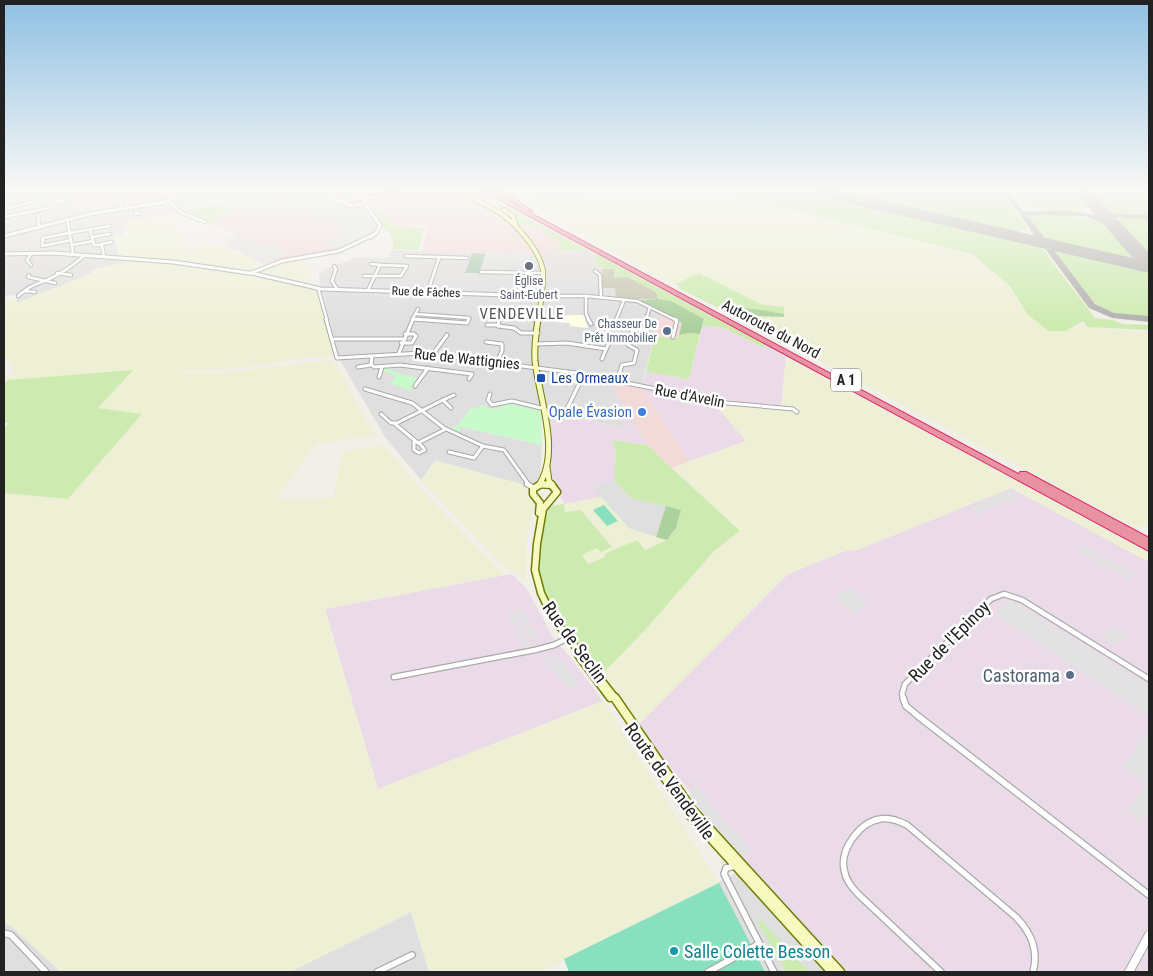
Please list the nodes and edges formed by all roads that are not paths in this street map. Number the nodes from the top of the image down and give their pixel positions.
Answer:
1 (51, 237) edge
2 (70, 237) edge
3 (101, 237) edge
4 (370, 237) edge
5 (523, 237) edge
6 (568, 237) edge
7 (578, 237) edge
8 (93, 239) junction
9 (71, 240) junction
10 (112, 242) dead end
11 (101, 244) junction
12 (72, 245) junction
13 (42, 246) junction
14 (31, 254) junction
15 (38, 254) junction
16 (71, 254) junction
17 (4, 255) edge
18 (85, 256) junction
19 (406, 256) dead end
20 (104, 257) junction
21 (439, 258) junction
22 (467, 258) dead end
23 (372, 264) dead end
24 (31, 265) dead end
25 (381, 265) junction
26 (334, 266) dead end
27 (595, 271) dead end
28 (481, 272) dead end
29 (57, 273) junction
30 (255, 273) junction
31 (542, 273) junction
32 (29, 275) dead end
33 (71, 275) dead end
34 (364, 276) dead end
35 (375, 276) junction
36 (43, 281) junction
37 (55, 284) dead end
38 (318, 288) junction
39 (338, 289) junction
40 (368, 290) junction
41 (24, 291) junction
42 (35, 292) dead end
43 (428, 292) junction
44 (18, 296) dead end
45 (541, 296) junction
46 (586, 296) junction
47 (601, 297) junction
48 (624, 300) junction
49 (650, 307) junction
50 (418, 309) dead end
51 (510, 310) dead end
52 (416, 314) junction
53 (413, 319) junction
54 (591, 324) dead end
55 (487, 325) dead end
56 (498, 325) junction
57 (614, 325) dead end
58 (405, 334) junction
59 (538, 334) junction
60 (446, 335) dead end
61 (672, 337) dead end
62 (332, 339) junction
63 (610, 340) dead end
64 (402, 341) junction
65 (486, 342) dead end
66 (536, 344) junction
67 (606, 350) junction
68 (399, 354) junction
69 (433, 354) junction
70 (372, 356) junction
71 (602, 359) dead end
72 (497, 362) junction
73 (371, 365) junction
74 (358, 367) dead end
75 (382, 367) junction
76 (536, 367) junction
77 (428, 368) junction
78 (584, 374) junction
79 (378, 377) dead end
80 (469, 380) dead end
81 (617, 381) junction
82 (415, 386) dead end
83 (365, 389) dead end
84 (490, 394) dead end
85 (454, 395) dead end
86 (443, 400) junction
87 (451, 408) dead end
88 (545, 409) junction
89 (567, 409) dead end
90 (421, 410) junction
91 (797, 412) dead end
92 (381, 414) dead end
93 (395, 423) junction
94 (446, 429) junction
95 (483, 446) junction
96 (449, 452) dead end
97 (547, 466) junction
98 (552, 485) junction
99 (537, 486) junction
100 (537, 498) junction
101 (551, 499) junction
102 (1149, 541) edge
103 (1149, 548) edge
104 (540, 603) joint
105 (567, 639) junction
106 (394, 677) dead end
107 (1149, 679) edge
108 (666, 771) joint
109 (736, 866) junction
110 (1149, 895) edge
111 (4, 934) edge
112 (1149, 935) edge
113 (759, 944) junction
114 (412, 955) dead end
115 (388, 970) edge
116 (46, 972) edge
117 (376, 972) edge
118 (708, 972) edge
119 (774, 972) edge
120 (832, 972) edge
121 (840, 972) edge
122 (941, 972) edge
123 (1033, 972) edge
124 (1129, 972) edge

1 - 13 street
2 - 9 street
3 - 8 street
4 - 30 street
5 - 31 main road
6 - 103 highway, Autoroute du Nord / A 1
7 - 102 highway, Autoroute du Nord / A 1
8 - 11 street
8 - 12 street
9 - 12 street
9 - 13 street
10 - 11 street
11 - 20 street
12 - 16 street
13 - 15 street
14 - 15 street, Rue de Fâches
14 - 17 street, Rue de Fâches
14 - 24 street
15 - 16 street, Rue de Fâches
16 - 18 street, Rue de Fâches
18 - 20 street, Rue de Fâches
18 - 29 street
19 - 21 street
20 - 30 street, Rue de Fâches
21 - 22 street
21 - 43 street
23 - 25 street
25 - 35 street
25 - 35 street
26 - 39 street
27 - 47 street
28 - 31 street
29 - 33 street
29 - 36 street
30 - 38 street, Rue de Fâches
31 - 45 main road
32 - 36 street
34 - 35 street
35 - 40 street
36 - 37 street
36 - 41 street
38 - 39 street, Rue de Fâches
38 - 62 street
39 - 40 street, Rue de Fâches
40 - 43 street, Rue de Fâches
41 - 42 street
41 - 44 street
43 - 45 street, Rue de Fâches
45 - 46 street
45 - 59 main road
46 - 47 street
46 - 54 street
47 - 48 street
48 - 49 street
48 - 57 street
49 - 61 street
49 - 81 street
50 - 52 street
51 - 56 street
52 - 53 street
52 - 53 street
53 - 58 street
55 - 56 street
56 - 59 street
58 - 64 street
58 - 64 street
59 - 66 main road
60 - 69 street
62 - 64 street
62 - 70 street, Rue de Wattignies
63 - 67 street
64 - 68 street
65 - 72 street
66 - 67 street
66 - 76 main road
67 - 71 street
68 - 69 street, Rue de Wattignies
68 - 70 street, Rue de Wattignies
69 - 72 street, Rue de Wattignies
70 - 73 street
72 - 76 street, Rue de Wattignies
73 - 74 street
73 - 75 street
75 - 77 street
75 - 79 street
76 - 78 street, Rue d'Avelin
76 - 88 main road
77 - 80 street
77 - 82 street
78 - 81 street, Rue d'Avelin
78 - 89 street
81 - 91 street, Rue d'Avelin
83 - 90 street
84 - 88 street
85 - 86 street
86 - 87 street
86 - 90 street
88 - 97 main road
90 - 93 street
90 - 94 street
92 - 93 street
93 - 94 street
94 - 95 street
95 - 96 street
95 - 99 street
97 - 98 main road
97 - 99 main road
98 - 99 main road
98 - 101 main road
99 - 100 main road, Rue de Seclin
100 - 101 main road
100 - 104 main road, Rue de Seclin
101 - 105 main road, Rue de Seclin
104 - 105 main road, Route de Vendeville
105 - 106 street
105 - 108 main road, Rue de Seclin
105 - 109 main road, Route de Vendeville
107 - 110 street, Rue de l'Epinoy
108 - 121 main road, Route de Vendeville
109 - 113 street
109 - 120 main road, Route de Vendeville
111 - 116 street
112 - 124 street
113 - 118 street
113 - 119 street
114 - 115 street
115 - 117 street
122 - 123 street

